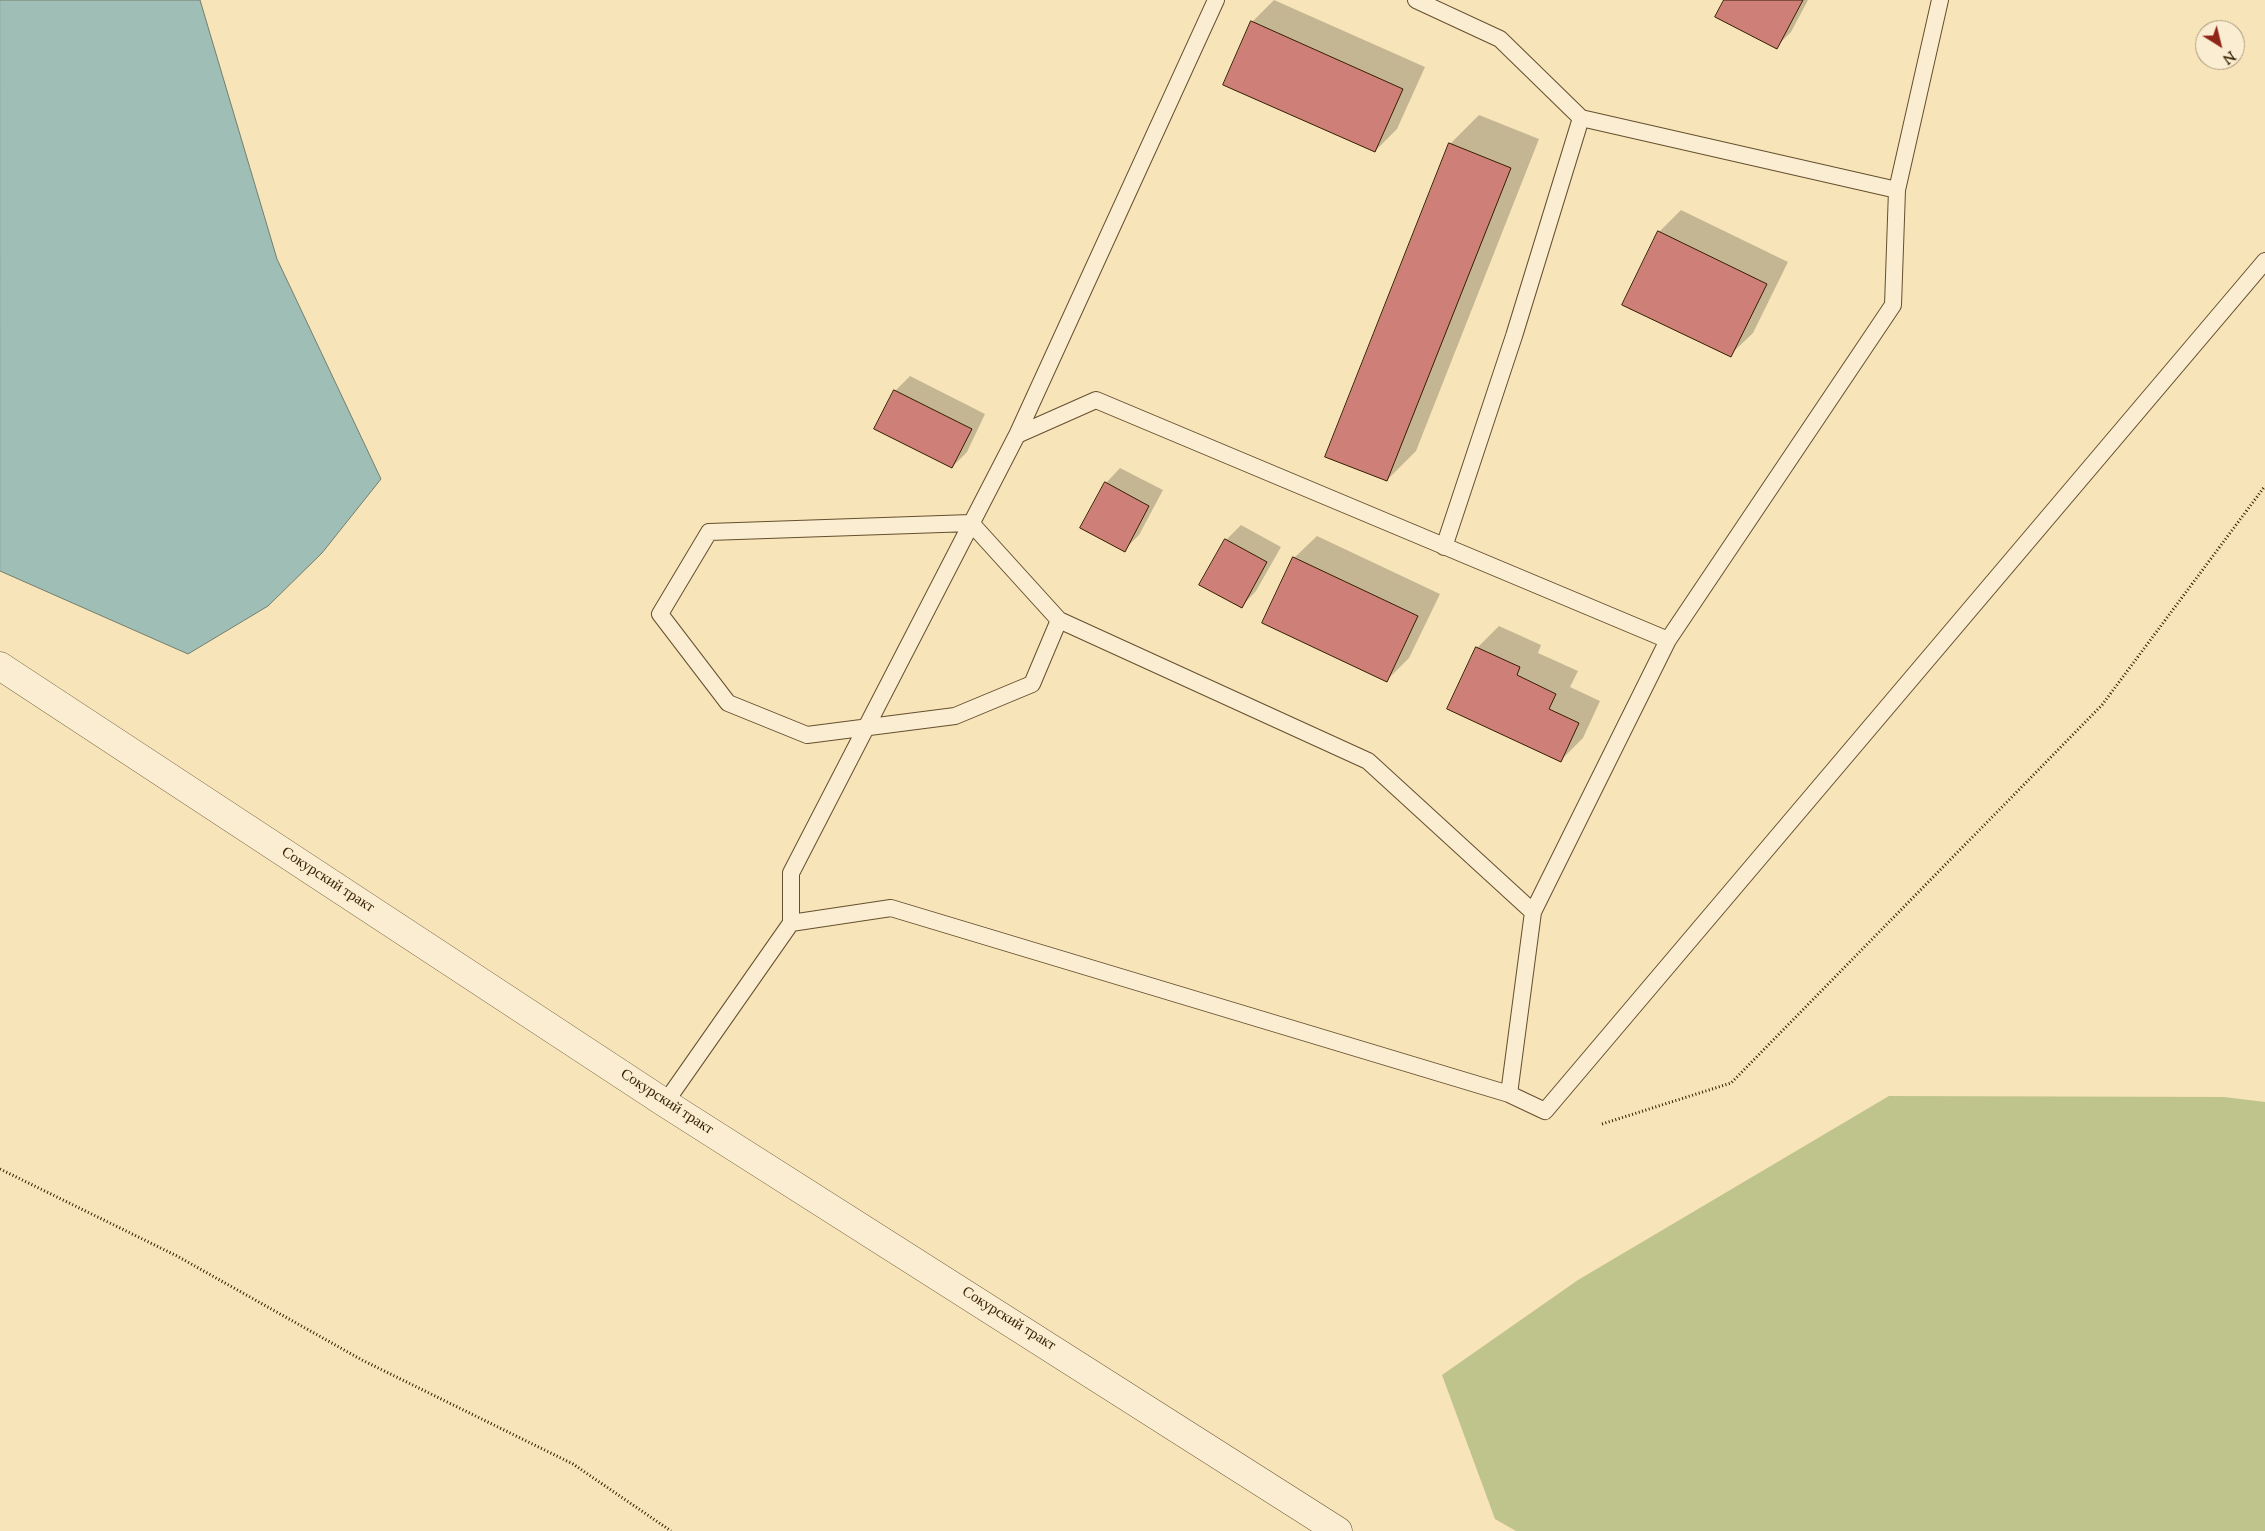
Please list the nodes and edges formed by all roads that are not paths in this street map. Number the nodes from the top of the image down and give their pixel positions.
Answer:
1 (1216, 0) edge
2 (1416, 0) edge
3 (1940, 0) edge
4 (1581, 118) junction
5 (1897, 190) junction
6 (2265, 261) edge
7 (1017, 435) junction
8 (971, 523) junction
9 (1444, 546) junction
10 (1059, 620) junction
11 (1668, 640) junction
12 (0, 666) edge
13 (865, 728) junction
14 (1533, 912) junction
15 (791, 923) junction
16 (1509, 1094) junction
17 (665, 1103) junction
18 (1338, 1531) edge

1 - 7 lane
2 - 4 lane
3 - 5 lane
4 - 5 lane
4 - 9 lane
5 - 11 lane
6 - 16 lane
7 - 8 lane
7 - 9 lane
8 - 10 lane
8 - 13 lane
8 - 13 lane
9 - 11 lane
10 - 13 lane
10 - 14 lane
11 - 14 lane
12 - 17 street, Сокурский тракт
13 - 15 lane
14 - 16 lane
15 - 16 lane
15 - 17 lane
17 - 18 street, Сокурский тракт

